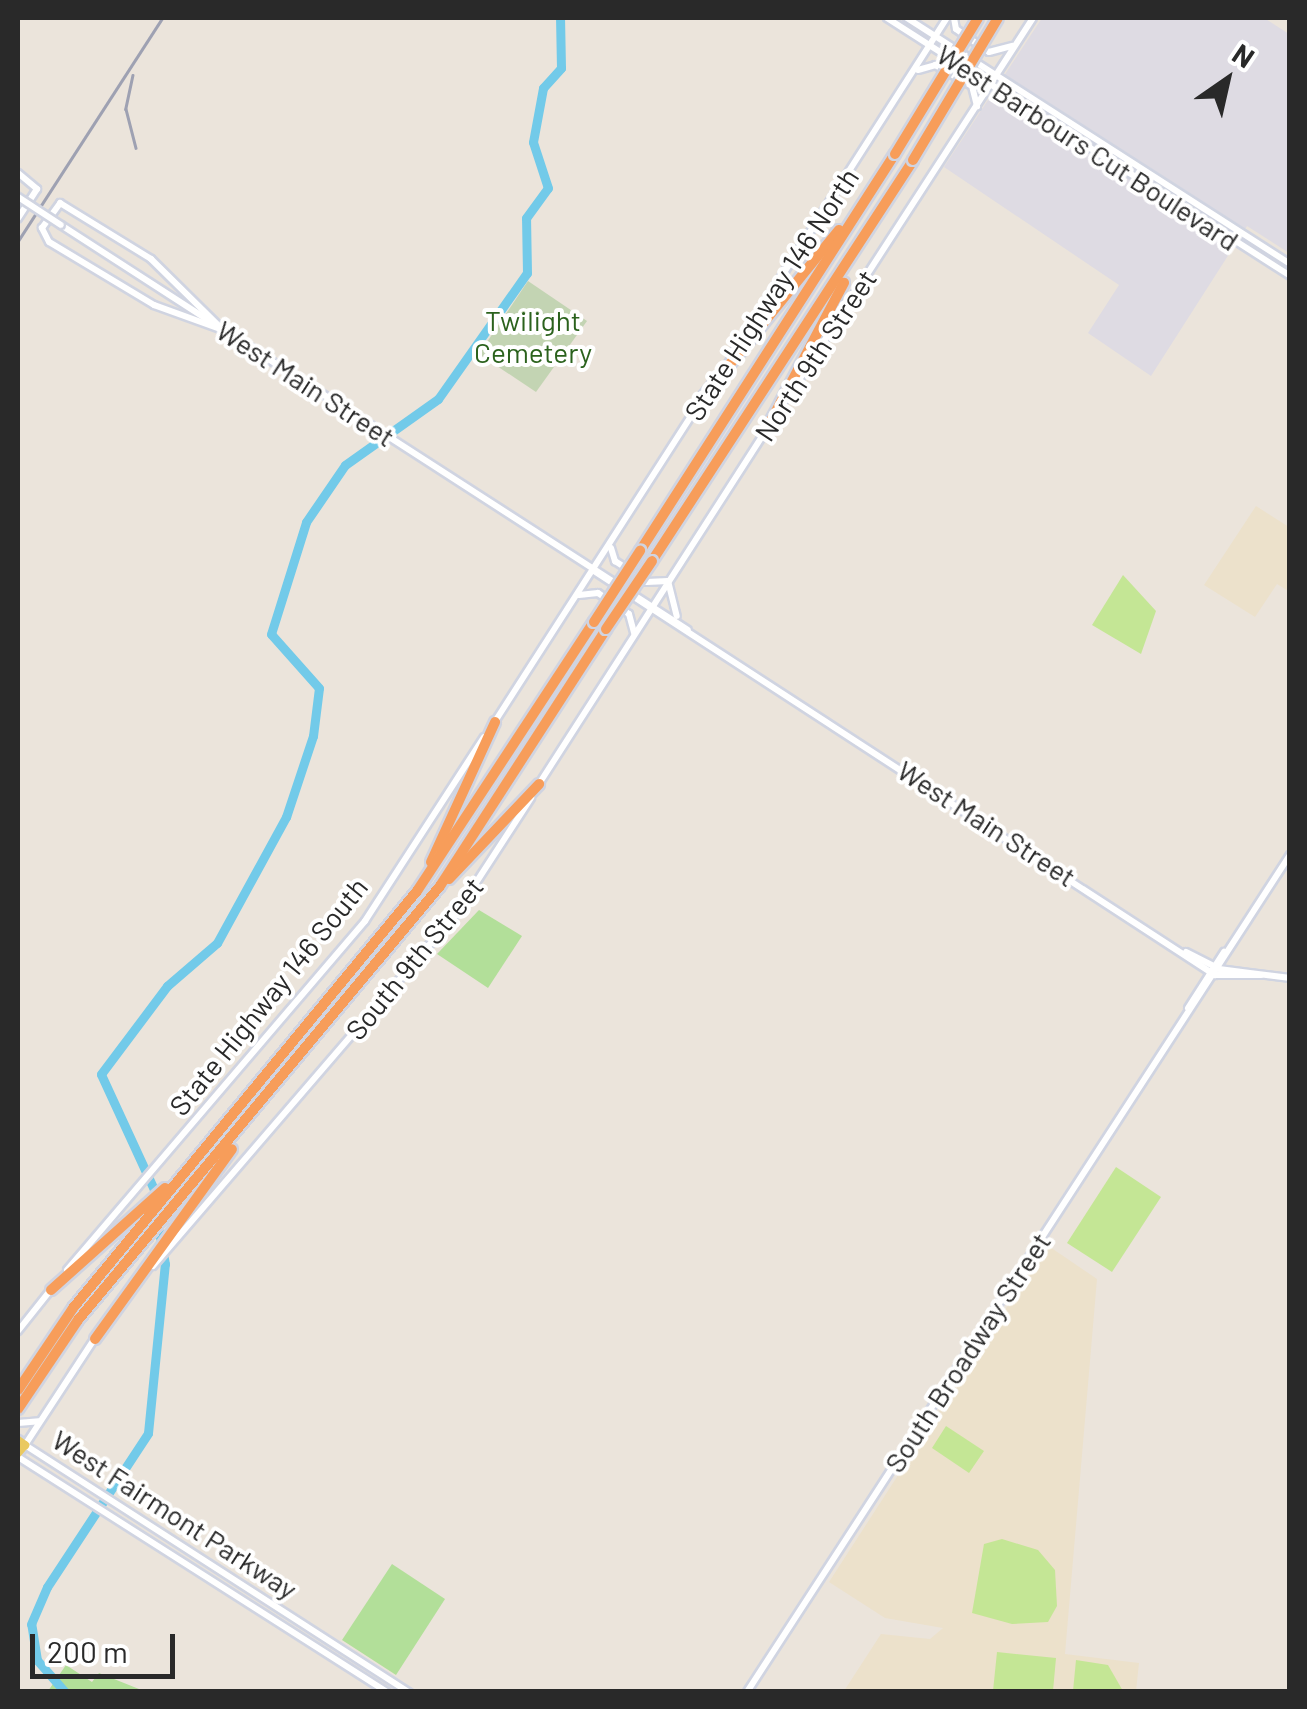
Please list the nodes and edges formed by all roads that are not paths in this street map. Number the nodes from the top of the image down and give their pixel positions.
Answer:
1 (887, 18) edge
2 (907, 18) edge
3 (951, 18) edge
4 (978, 18) edge
5 (998, 18) edge
6 (1033, 18) edge
7 (936, 36) junction
8 (1018, 42) junction
9 (930, 45) junction
10 (912, 75) junction
11 (998, 76) junction
12 (992, 84) junction
13 (977, 108) junction
14 (18, 172) edge
15 (871, 191) junction
16 (18, 197) edge
17 (880, 216) junction
18 (18, 218) edge
19 (1290, 264) edge
20 (1290, 276) edge
21 (223, 330) junction
22 (704, 396) junction
23 (765, 432) junction
24 (610, 546) junction
25 (594, 570) junction
26 (668, 580) junction
27 (577, 595) junction
28 (652, 606) junction
29 (688, 630) junction
30 (634, 634) junction
31 (495, 722) junction
32 (538, 784) junction
33 (1290, 855) edge
34 (440, 886) junction
35 (417, 891) junction
36 (1214, 970) junction
37 (1290, 978) edge
38 (311, 1049) junction
39 (140, 1218) junction
40 (151, 1260) junction
41 (51, 1290) junction
42 (18, 1331) edge
43 (95, 1338) joint
44 (18, 1390) edge
45 (20, 1406) edge
46 (42, 1419) junction
47 (18, 1423) edge
48 (22, 1442) edge
49 (18, 1455) edge
50 (89, 1485) junction
51 (81, 1495) junction
52 (335, 1644) junction
53 (329, 1654) junction
54 (387, 1692) edge
55 (409, 1692) edge
56 (748, 1692) edge

1 - 9 main road, West Barbours Cut Boulevard
2 - 7 main road, West Barbours Cut Boulevard
3 - 7 main road, State Highway 146 North
3 - 8 main road
4 - 15 highway, bridge
5 - 17 highway, bridge
6 - 8 main road
7 - 9 main road, State Highway 146 North
7 - 11 main road, West Barbours Cut Boulevard
8 - 11 main road
9 - 10 main road, State Highway 146 North
9 - 12 main road, West Barbours Cut Boulevard
10 - 13 main road
10 - 22 main road, State Highway 146 North
11 - 12 main road
11 - 19 main road, West Barbours Cut Boulevard
12 - 13 main road
12 - 20 main road, West Barbours Cut Boulevard
13 - 23 main road, North 9th Street
14 - 18 main road
15 - 22 highway
15 - 35 highway, bridge
16 - 21 main road, West Main Street, bridge
17 - 23 highway
17 - 34 highway, bridge
21 - 21 main road
21 - 25 main road, West Main Street
22 - 24 main road, State Highway 146 North
23 - 26 main road, North 9th Street
24 - 25 main road, State Highway 146 North
24 - 26 main road
25 - 27 main road, State Highway 146 South
25 - 28 main road, West Main Street
26 - 28 main road, North 9th Street
26 - 29 main road
27 - 30 main road
27 - 31 main road, State Highway 146 South
28 - 29 main road, West Main Street
28 - 30 main road, South 9th Street
29 - 36 main road, West Main Street
30 - 32 main road, South 9th Street
31 - 35 highway
31 - 41 main road, State Highway 146 South
32 - 34 highway
32 - 40 main road, South 9th Street
33 - 36 main road, South Broadway Street
34 - 38 highway
35 - 39 highway
36 - 37 main road, West Main Street
36 - 56 main road, South Broadway Street
38 - 40 highway
38 - 45 highway
39 - 41 highway
39 - 44 highway
40 - 43 highway
41 - 42 main road, State Highway 146 South
43 - 46 main road
46 - 47 main road
46 - 48 main road
48 - 49 main road
48 - 50 main road, West Fairmont Parkway
49 - 51 main road, West Fairmont Parkway
50 - 51 main road
50 - 52 main road, West Fairmont Parkway
51 - 53 main road, West Fairmont Parkway
52 - 53 main road
52 - 55 main road, West Fairmont Parkway
53 - 54 main road, West Fairmont Parkway

